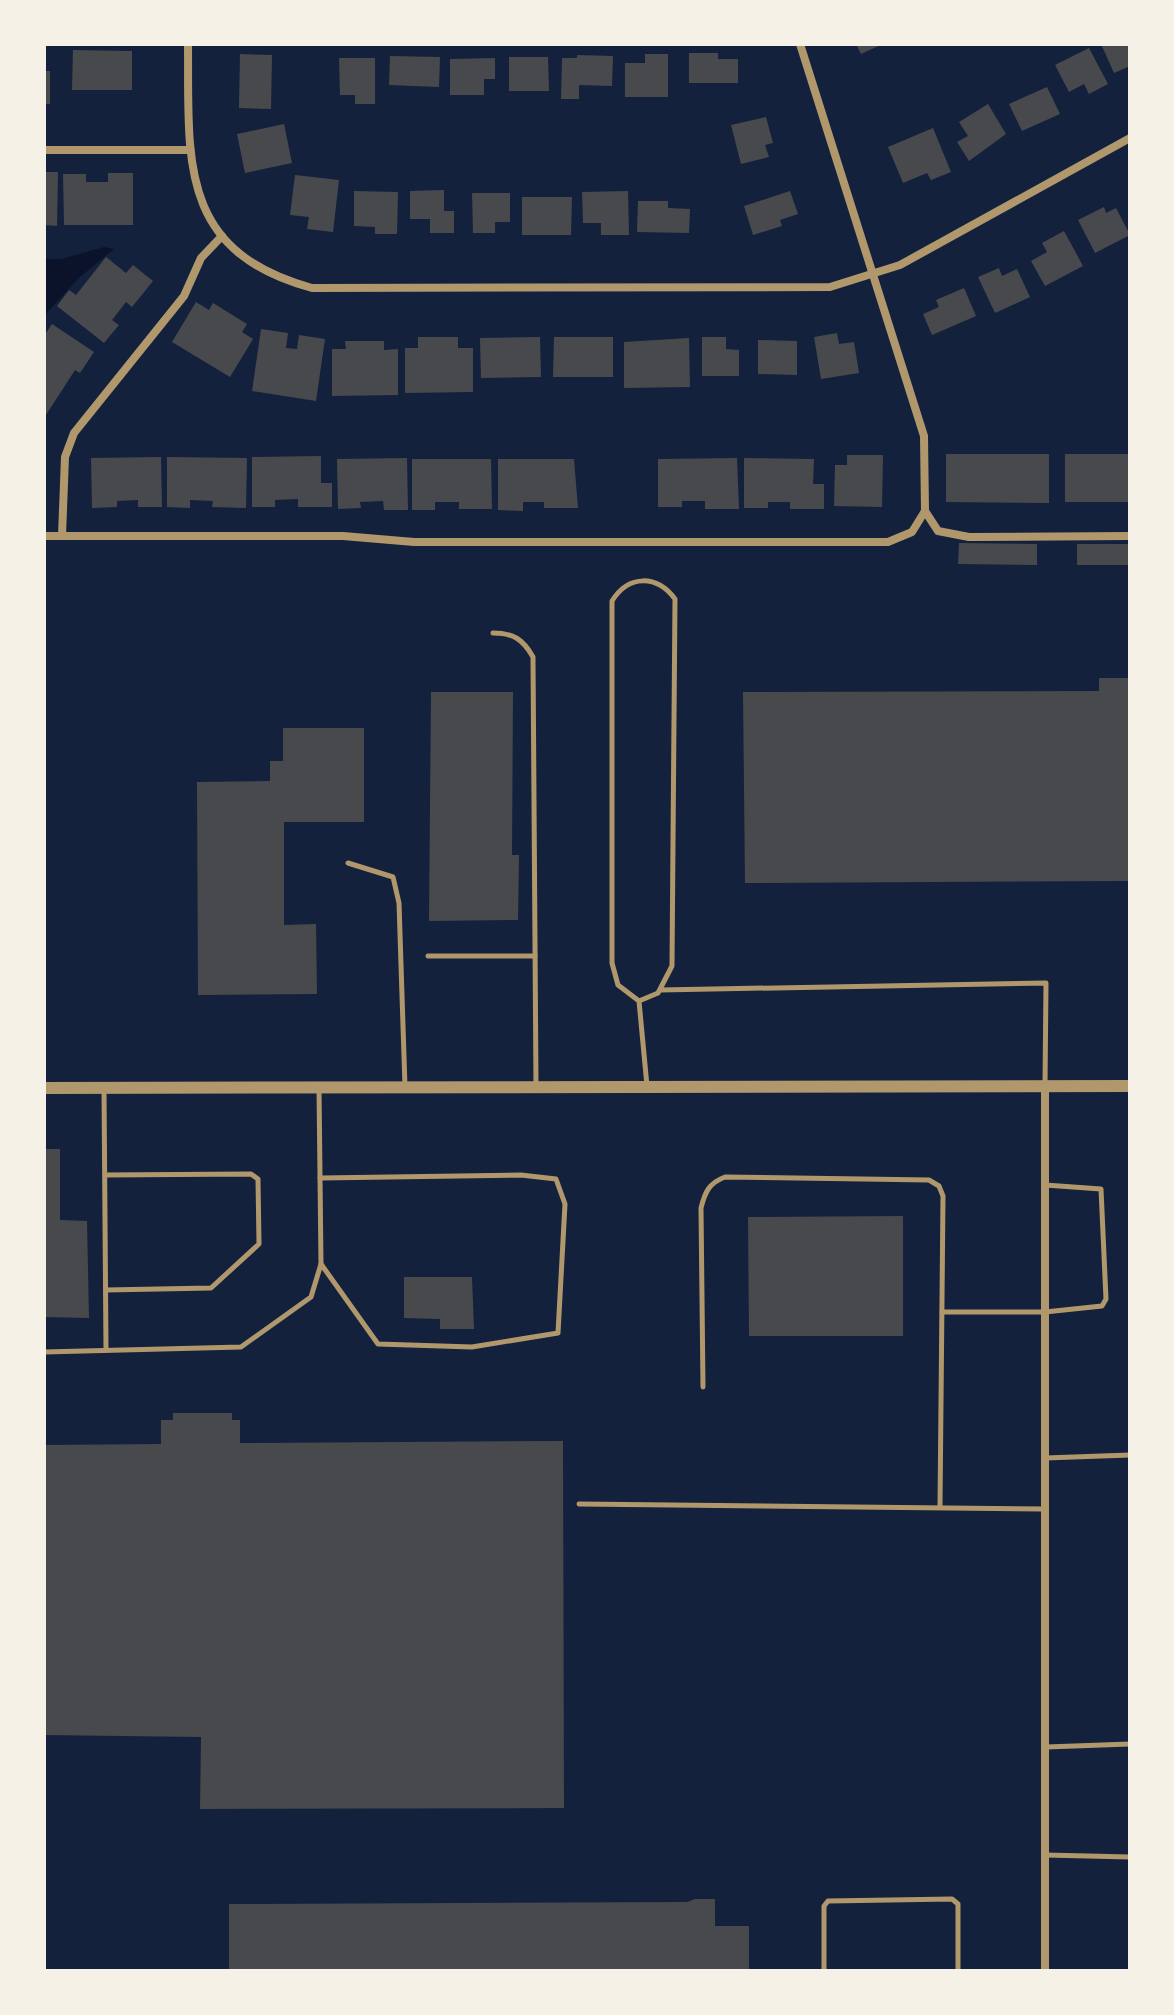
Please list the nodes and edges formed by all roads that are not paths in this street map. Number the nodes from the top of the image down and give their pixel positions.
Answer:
1 (188, 44) edge
2 (800, 44) edge
3 (1130, 138) edge
4 (44, 150) edge
5 (189, 150) junction
6 (222, 236) junction
7 (872, 276) junction
8 (925, 511) junction
9 (44, 536) edge
10 (62, 536) junction
11 (1130, 536) edge
12 (493, 633) dead end
13 (348, 863) dead end
14 (428, 956) dead end
15 (535, 956) junction
16 (660, 990) junction
17 (639, 1001) junction
18 (1045, 1086) junction
19 (1130, 1086) edge
20 (319, 1087) junction
21 (405, 1087) junction
22 (536, 1087) junction
23 (647, 1087) junction
24 (44, 1088) edge
25 (104, 1088) junction
26 (105, 1175) junction
27 (320, 1178) junction
28 (1045, 1185) junction
29 (321, 1264) junction
30 (106, 1290) junction
31 (942, 1312) junction
32 (1045, 1312) junction
33 (106, 1350) junction
34 (44, 1352) edge
35 (703, 1387) dead end
36 (1130, 1455) edge
37 (1045, 1458) junction
38 (579, 1504) dead end
39 (940, 1507) junction
40 (1045, 1509) junction
41 (1130, 1744) edge
42 (1045, 1747) junction
43 (1045, 1855) junction
44 (1130, 1857) edge
45 (824, 1971) edge
46 (958, 1971) edge
47 (1045, 1971) edge

1 - 5 street
2 - 7 street
3 - 7 street
4 - 5 street
5 - 6 street
6 - 7 street
6 - 10 street
7 - 8 street
8 - 10 street
8 - 11 street
9 - 10 street
12 - 15 lane
13 - 21 lane
14 - 15 lane
15 - 22 lane
16 - 17 lane
16 - 17 lane
16 - 18 lane
17 - 23 lane
18 - 19 street
18 - 23 street
18 - 28 street
20 - 21 street
20 - 25 street
20 - 27 lane
21 - 22 street
22 - 23 street
24 - 25 street
25 - 26 lane
26 - 30 lane
26 - 30 lane
27 - 29 lane
27 - 29 lane
28 - 32 street
28 - 32 lane
29 - 33 lane
30 - 33 lane
31 - 32 lane
31 - 35 lane
31 - 39 lane
32 - 37 street
33 - 34 lane
36 - 37 lane
37 - 40 street
38 - 39 lane
39 - 40 lane
40 - 42 street
41 - 42 lane
42 - 43 street
43 - 44 lane
43 - 47 street
45 - 46 lane

